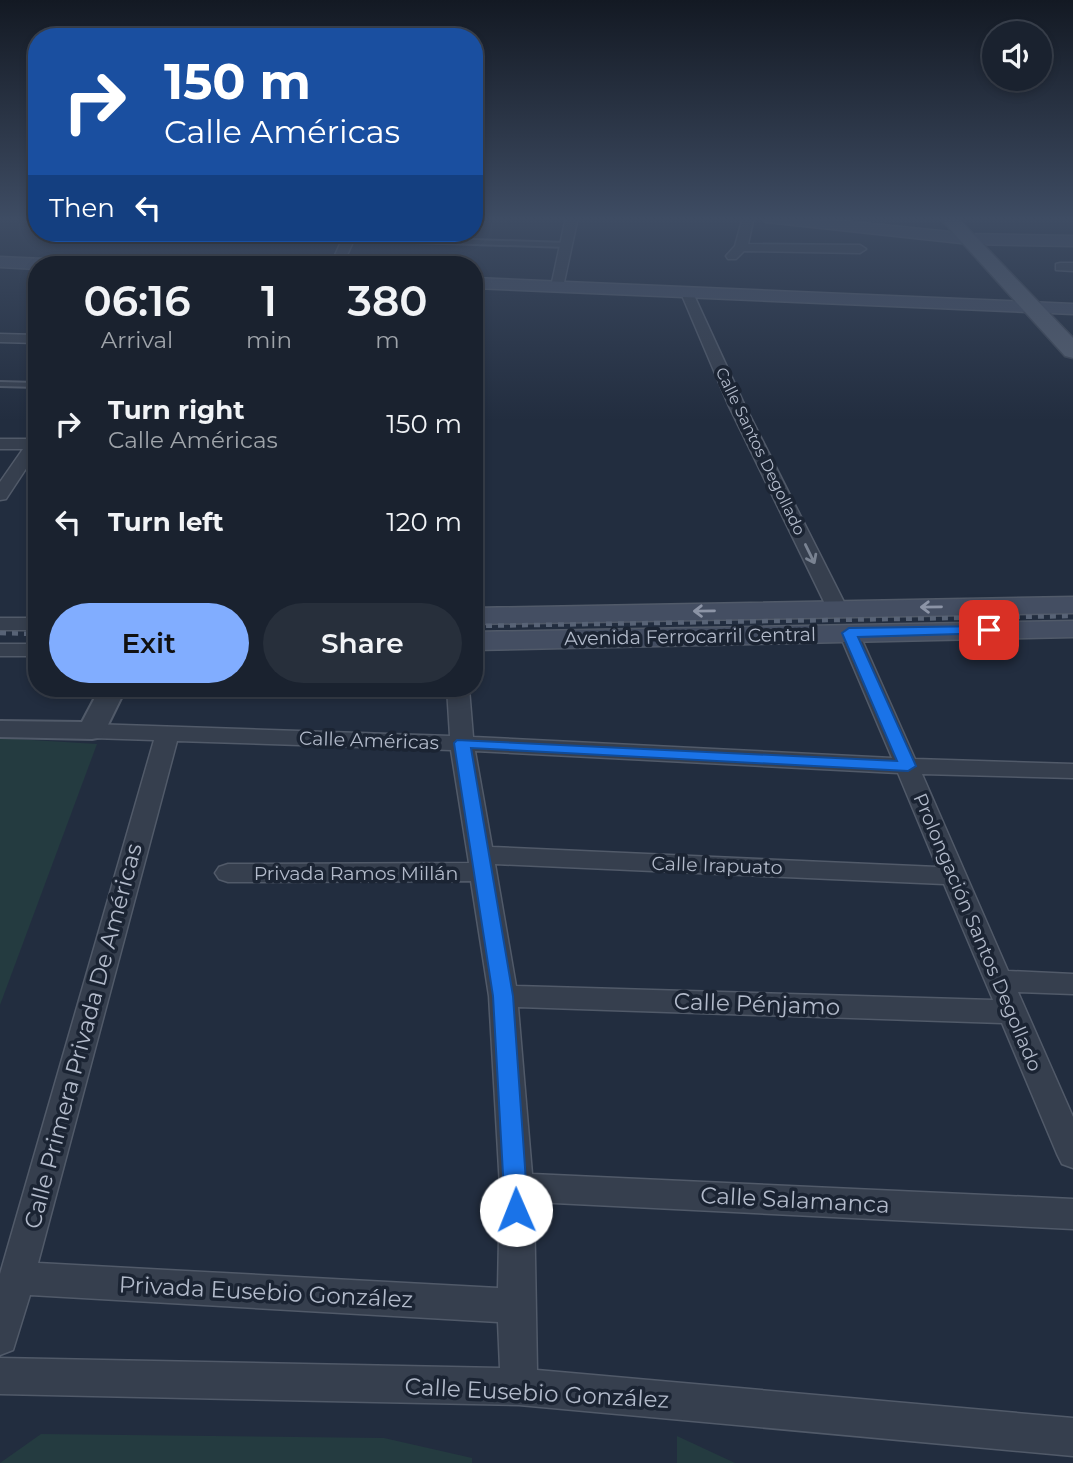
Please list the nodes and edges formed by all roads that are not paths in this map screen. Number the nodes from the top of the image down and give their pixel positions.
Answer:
1 (1012, 285) edge
2 (483, 286) edge
3 (557, 287) joint
4 (688, 293) junction
5 (1032, 308) junction
6 (1073, 309) edge
7 (0, 338) edge
8 (28, 340) edge
9 (1073, 351) edge
10 (0, 384) edge
11 (28, 385) edge
12 (0, 444) edge
13 (28, 444) edge
14 (28, 454) edge
15 (0, 495) edge
16 (1073, 605) edge
17 (483, 616) edge
18 (843, 620) junction
19 (0, 624) edge
20 (28, 624) edge
21 (1073, 629) edge
22 (483, 640) edge
23 (0, 650) edge
24 (28, 650) edge
25 (109, 697) edge
26 (459, 697) edge
27 (0, 729) edge
28 (92, 731) junction
29 (167, 734) junction
30 (462, 743) junction
31 (908, 766) junction
32 (1073, 771) edge
33 (483, 864) junction
34 (228, 873) dead end
35 (952, 876) junction
36 (1001, 981) junction
37 (1073, 984) edge
38 (503, 996) junction
39 (1012, 1012) junction
40 (1073, 1154) edge
41 (517, 1187) junction
42 (1073, 1214) edge
43 (16, 1278) junction
44 (516, 1306) junction
45 (0, 1338) edge
46 (0, 1376) edge
47 (519, 1387) junction
48 (1073, 1437) edge

1 - 5 main road
2 - 3 main road
3 - 4 main road
4 - 5 main road
4 -> 18 street, Calle Santos Degollado
5 - 6 main road
5 - 9 main road
7 - 8 street
10 - 11 lane
12 - 13 street
14 - 15 street
16 -> 18 main road, Avenida Ferrocarril Central
18 -> 17 main road, Avenida Ferrocarril Central
18 - 21 main road, Avenida Ferrocarril Central
18 - 22 main road, Avenida Ferrocarril Central
18 - 31 street, Prolongación Santos Degollado
19 - 20 street
23 - 24 street
25 - 28 street
26 - 30 street
27 - 28 street, Calle Américas
28 - 29 street, Calle Américas
29 - 30 street, Calle Américas
29 - 43 street, Calle Primera Privada De Américas
30 - 31 street, Calle Américas
30 - 33 street
31 - 32 street, Calle Américas
31 - 35 street, Prolongación Santos Degollado
33 - 34 street, Privada Ramos Millán
33 - 35 street, Calle Irapuato
33 - 38 street
35 - 36 street, Prolongación Santos Degollado
36 - 37 street
36 - 39 street, Prolongación Santos Degollado
38 - 39 street, Calle Pénjamo
38 - 41 street
39 - 40 street, Prolongación Santos Degollado
41 - 42 street, Calle Salamanca
41 - 44 street
43 - 44 street, Privada Eusebio González
43 - 45 street, Calle Primera Privada De Américas
44 - 47 street
46 - 47 street, Calle Eusebio González
47 - 48 street, Calle Eusebio González

